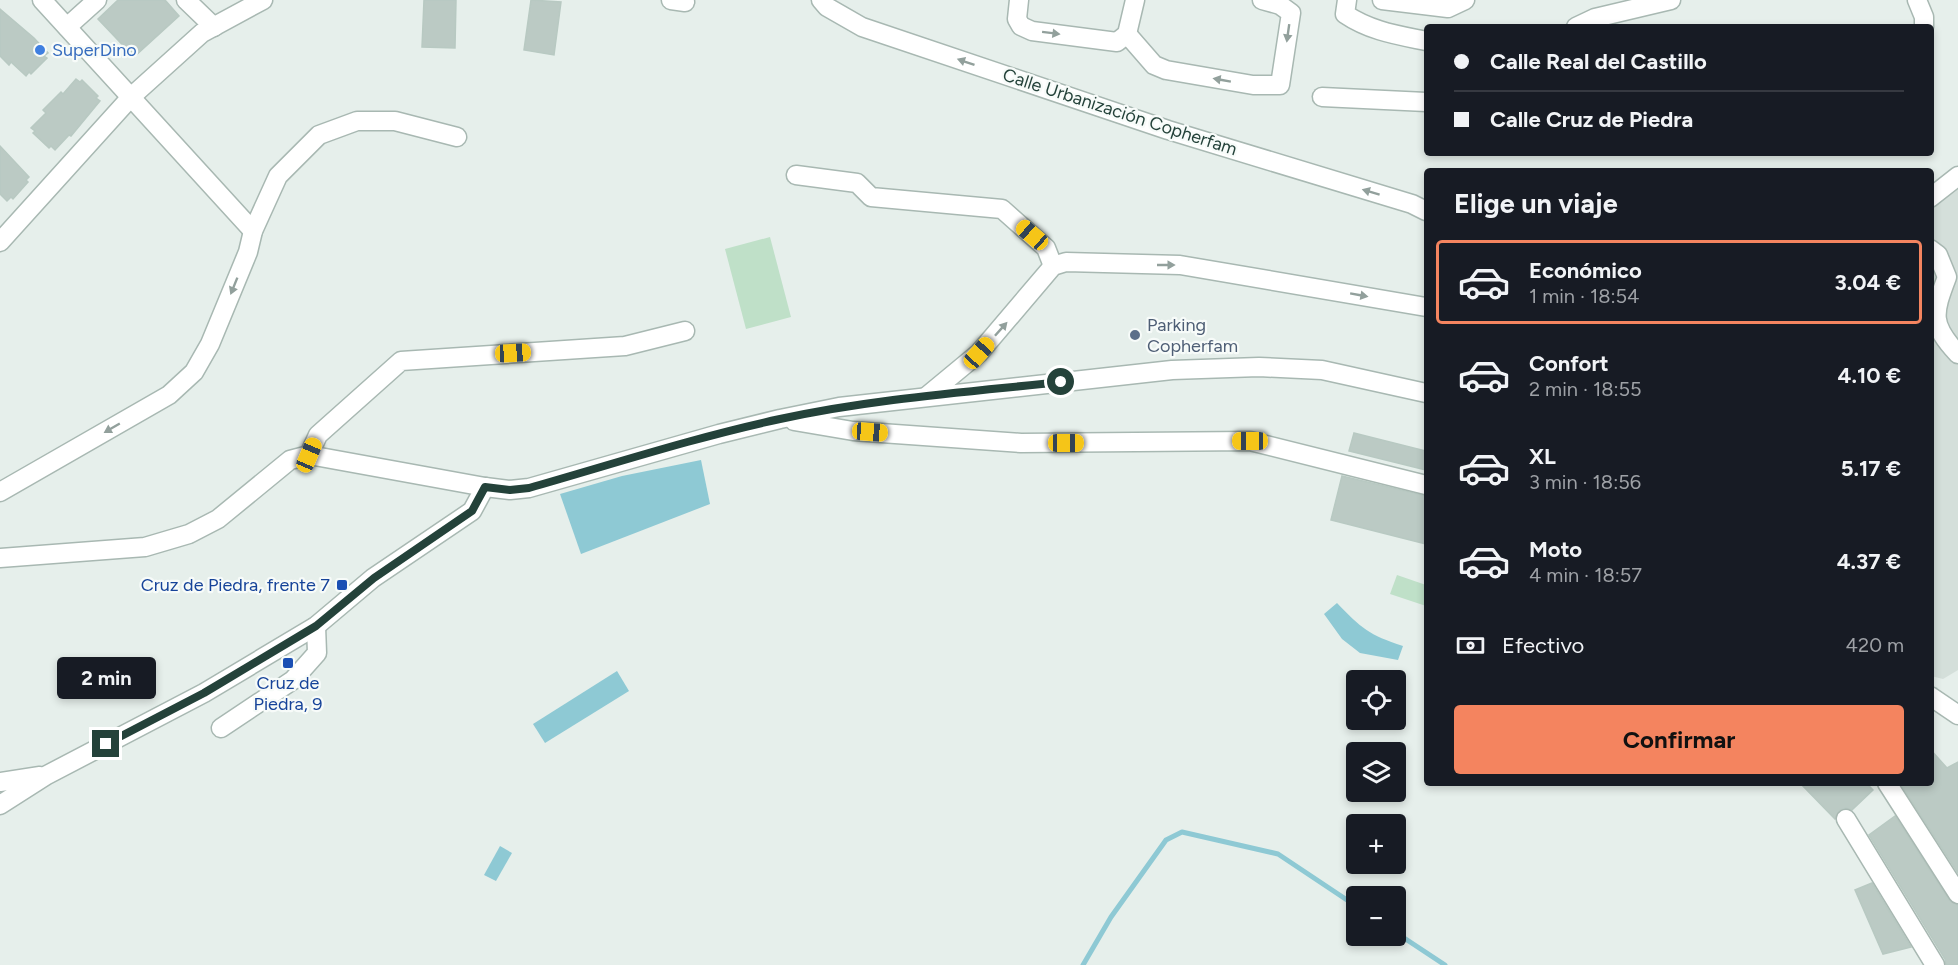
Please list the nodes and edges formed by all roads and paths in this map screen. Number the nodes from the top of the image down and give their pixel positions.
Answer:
1 (42, 0) edge
2 (97, 0) edge
3 (186, 0) edge
4 (263, 0) edge
5 (821, 0) edge
6 (1019, 0) edge
7 (1135, 0) edge
8 (1262, 0) edge
9 (1347, 0) edge
10 (1382, 0) edge
11 (1465, 0) edge
12 (1671, 0) edge
13 (1917, 0) edge
14 (1582, 24) edge
15 (1924, 24) edge
16 (67, 27) junction
17 (214, 27) junction
18 (1127, 34) junction
19 (1424, 41) edge
20 (131, 97) junction
21 (1322, 97) dead end
22 (1424, 102) edge
23 (457, 137) dead end
24 (796, 175) dead end
25 (1958, 176) edge
26 (1934, 195) edge
27 (1424, 210) edge
28 (253, 231) junction
29 (0, 242) edge
30 (1934, 252) edge
31 (1053, 266) junction
32 (1953, 276) edge
33 (1424, 307) edge
34 (685, 332) dead end
35 (1958, 354) edge
36 (1424, 393) edge
37 (927, 396) junction
38 (780, 419) junction
39 (309, 455) junction
40 (1424, 484) edge
41 (485, 487) junction
42 (0, 492) edge
43 (0, 558) edge
44 (316, 626) junction
45 (221, 728) dead end
46 (47, 775) junction
47 (0, 783) edge
48 (1889, 786) edge
49 (0, 805) edge
50 (1846, 819) dead end
51 (1958, 894) edge
52 (1935, 965) edge

1 - 16 street
2 - 16 street
3 - 17 street
4 - 17 street
27 -> 5 street, Calle Urbanización Copherfam
6 -> 18 street
7 - 18 street
8 -> 18 street
9 - 19 street
10 - 11 street
12 - 14 street
13 - 15 street
16 - 20 street
17 - 20 street
20 - 28 street
20 - 29 street
21 - 22 street
23 - 28 street
24 - 31 street
25 - 26 street
28 -> 42 street
30 - 32 street
31 -> 33 street
37 -> 31 street
32 - 35 street
34 - 39 street
36 - 37 street
37 - 38 street
38 - 40 street
38 - 41 street
39 - 41 street
39 - 43 street
41 - 44 street
44 - 45 street
44 - 46 street
46 - 47 street
46 - 49 street
48 - 51 street
50 - 52 street

